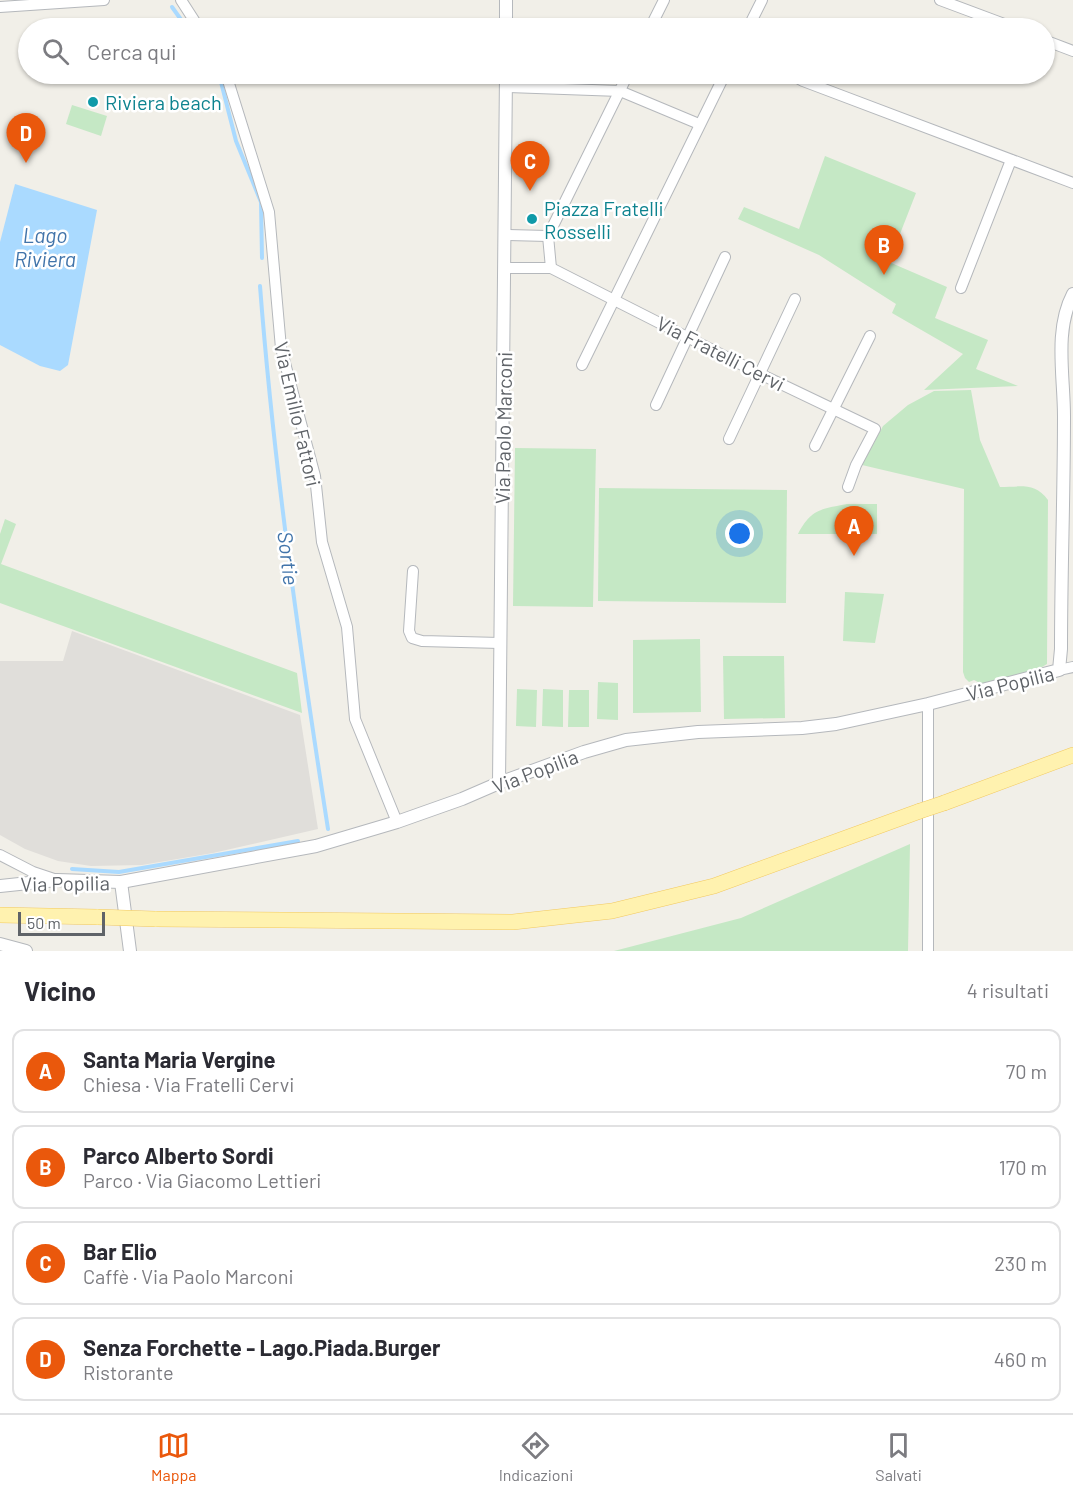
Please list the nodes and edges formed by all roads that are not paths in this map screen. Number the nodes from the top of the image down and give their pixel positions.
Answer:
1 (104, 0) edge
2 (181, 0) edge
3 (506, 0) edge
4 (664, 0) edge
5 (762, 0) edge
6 (940, 0) edge
7 (0, 7) edge
8 (193, 18) edge
9 (506, 18) edge
10 (655, 18) edge
11 (753, 18) edge
12 (988, 18) edge
13 (1055, 44) edge
14 (1073, 51) edge
15 (229, 84) edge
16 (623, 84) edge
17 (720, 84) edge
18 (811, 84) edge
19 (506, 87) joint
20 (620, 91) junction
21 (699, 124) junction
22 (1011, 160) junction
23 (1073, 183) edge
24 (506, 235) junction
25 (548, 236) junction
26 (725, 257) dead end
27 (506, 268) junction
28 (551, 268) junction
29 (961, 288) dead end
30 (1073, 294) edge
31 (795, 299) dead end
32 (614, 300) junction
33 (689, 336) junction
34 (870, 336) dead end
35 (582, 365) dead end
36 (760, 374) junction
37 (656, 405) dead end
38 (833, 408) junction
39 (1068, 424) edge
40 (729, 439) dead end
41 (1073, 440) edge
42 (815, 446) dead end
43 (1063, 457) junction
44 (848, 487) dead end
45 (413, 571) dead end
46 (500, 643) junction
47 (1073, 667) edge
48 (1059, 670) junction
49 (928, 704) junction
50 (1073, 745) edge
51 (1070, 757) edge
52 (1001, 782) junction
53 (499, 783) junction
54 (925, 810) junction
55 (397, 822) junction
56 (0, 855) edge
57 (57, 880) junction
58 (121, 882) junction
59 (0, 886) edge
60 (0, 915) edge
61 (0, 945) edge
62 (26, 951) edge
63 (130, 951) edge
64 (928, 951) edge

1 - 7 street
2 - 8 street
3 - 9 street
4 - 10 street
5 - 11 street
6 - 12 street
13 - 14 street
15 - 55 street, Via Emilio Fattori
16 - 20 street
17 - 21 street
18 - 22 street
19 - 20 street
19 - 24 street, Via Paolo Marconi
20 - 21 street
20 - 25 street
21 - 32 street
22 - 23 street
22 - 29 street
24 - 25 street
24 - 27 street, Via Paolo Marconi
25 - 28 street
26 - 33 street
27 - 28 street, Via Fratelli Cervi
27 - 46 street, Via Paolo Marconi
28 - 32 street, Via Fratelli Cervi
30 - 39 street
31 - 36 street
32 - 33 street, Via Fratelli Cervi
32 - 35 street
33 - 36 street, Via Fratelli Cervi
33 - 37 street
34 - 38 street
36 - 38 street, Via Fratelli Cervi
36 - 40 street
38 - 42 street
38 - 44 street, Via Fratelli Cervi
39 - 43 street
41 - 43 street
43 - 48 street
45 - 46 street
46 - 53 street, Via Paolo Marconi
47 - 48 street, Via Popilia
48 - 49 street, Via Popilia
49 - 53 street, Via Popilia
49 - 54 street
50 - 52 main road
51 - 52 main road, Via Popilia
52 - 54 main road, Via Popilia, bridge
53 - 55 street, Via Popilia
54 - 60 main road, Via Popilia, bridge
54 - 64 street
55 - 58 street, Via Popilia
56 - 57 street
57 - 58 street, Via Popilia
57 - 59 street, Via Popilia
58 - 63 street
61 - 62 street

